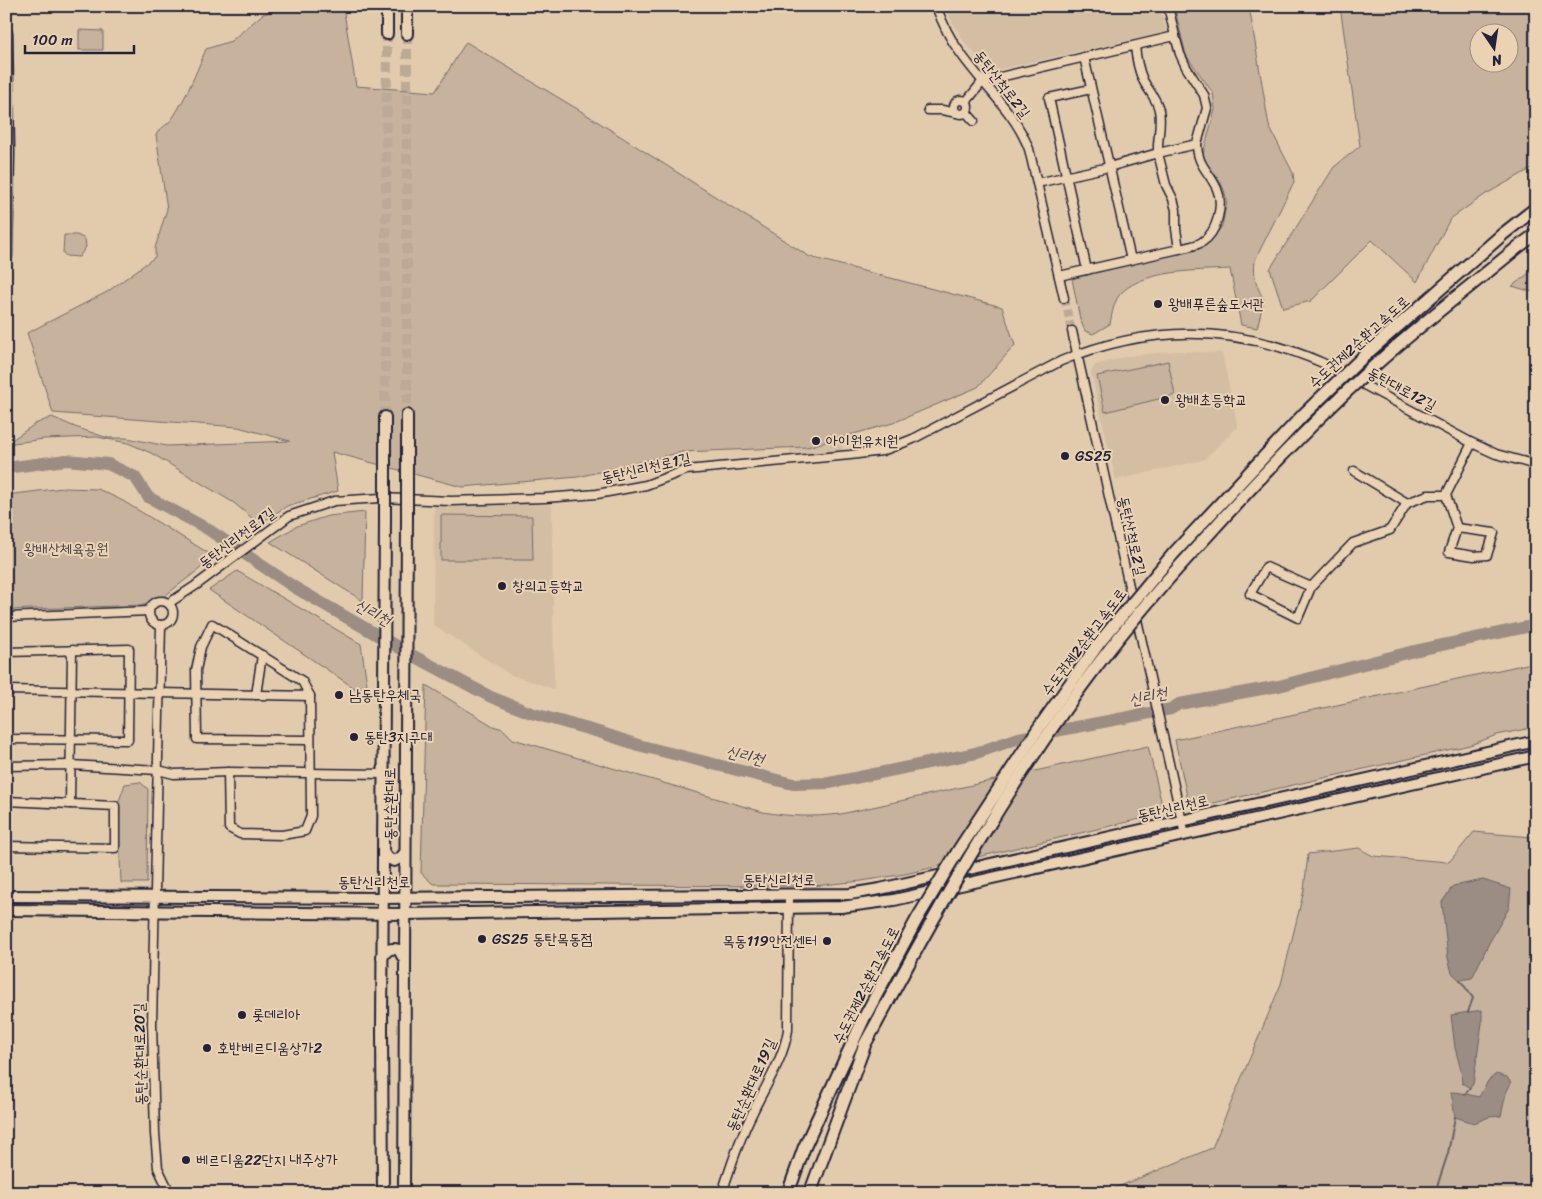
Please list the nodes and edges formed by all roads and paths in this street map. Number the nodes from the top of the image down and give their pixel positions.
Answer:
1 (387, 6) edge
2 (407, 6) edge
3 (936, 6) edge
4 (1168, 6) edge
5 (6, 34) edge
6 (386, 34) tunnel mouth
7 (407, 34) tunnel mouth
8 (1175, 36) junction
9 (1135, 46) junction
10 (1084, 57) junction
11 (983, 81) junction
12 (1091, 89) junction
13 (928, 110) dead end
14 (959, 110) junction
15 (974, 121) dead end
16 (1197, 144) junction
17 (1158, 153) junction
18 (1109, 167) junction
19 (1066, 178) junction
20 (1037, 183) junction
21 (1536, 208) edge
22 (1536, 234) edge
23 (1179, 248) junction
24 (6, 256) edge
25 (1131, 260) junction
26 (1087, 270) junction
27 (1059, 276) junction
28 (1064, 298) tunnel mouth
29 (1072, 331) tunnel mouth
30 (1077, 354) junction
31 (407, 415) tunnel mouth
32 (385, 416) tunnel mouth
33 (1472, 443) junction
34 (1536, 465) edge
35 (1354, 471) dead end
36 (1446, 494) junction
37 (1407, 503) junction
38 (1457, 528) junction
39 (1311, 588) junction
40 (169, 603) junction
41 (149, 611) junction
42 (7, 617) edge
43 (161, 625) junction
44 (6, 630) edge
45 (72, 650) junction
46 (6, 652) edge
47 (262, 656) junction
48 (6, 690) edge
49 (72, 692) junction
50 (129, 693) junction
51 (158, 694) junction
52 (196, 694) junction
53 (256, 695) junction
54 (310, 696) junction
55 (6, 739) edge
56 (71, 740) junction
57 (310, 740) junction
58 (1536, 741) edge
59 (1536, 756) edge
60 (71, 765) junction
61 (6, 766) edge
62 (158, 770) junction
63 (228, 772) junction
64 (311, 773) junction
65 (383, 774) junction
66 (6, 801) edge
67 (70, 804) junction
68 (1220, 812) junction
69 (1182, 821) junction
70 (1226, 826) junction
71 (1144, 830) junction
72 (1184, 835) junction
73 (1148, 843) junction
74 (6, 846) edge
75 (383, 851) junction
76 (405, 853) junction
77 (746, 895) junction
78 (789, 895) junction
79 (836, 895) junction
80 (6, 896) edge
81 (155, 896) junction
82 (334, 897) junction
83 (405, 897) junction
84 (460, 897) junction
85 (382, 898) junction
86 (834, 908) junction
87 (789, 909) junction
88 (6, 910) edge
89 (743, 910) junction
90 (154, 912) junction
91 (333, 914) junction
92 (382, 914) junction
93 (405, 914) junction
94 (460, 914) junction
95 (382, 958) junction
96 (405, 960) junction
97 (170, 1193) edge
98 (383, 1193) edge
99 (404, 1193) edge
100 (722, 1193) edge
101 (788, 1193) edge
102 (810, 1193) edge

1 - 6 main road
2 - 7 main road
3 - 11 street, 동탄산척로2길
4 - 8 street
5 - 24 highway
8 - 9 street
8 - 16 street
9 - 10 street
9 - 17 street
10 - 11 street
10 - 12 street
11 - 14 street
11 - 20 street, 동탄산척로2길
12 - 18 street
12 - 19 street
13 - 14 street
14 - 15 street
16 - 17 street
16 - 23 street
17 - 18 street
17 - 23 street
18 - 19 street
18 - 25 street
19 - 20 street
19 - 26 street
20 - 27 street, 동탄산척로2길
21 - 101 highway, 수도권제2순환고속도로, bridge
22 - 102 highway, 수도권제2순환고속도로, bridge
23 - 25 street
25 - 26 street
26 - 27 street
27 - 28 street, 동탄산척로2길
29 - 30 street, 동탄산척로2길
30 - 33 street, 동탄대로12길
30 - 40 street, 동탄신리천로1길
30 - 69 street, 동탄산척로2길
31 - 76 main road, 동탄순환대로, bridge
32 - 65 main road, 동탄순환대로, bridge
33 - 34 street, 동탄대로12길
33 - 36 street
35 - 37 street
36 - 37 street
36 - 38 street
37 - 39 street
38 - 38 street
39 - 39 street
40 - 41 street, 동탄신리천로1길
40 - 43 street
41 - 42 street
41 - 43 street
42 - 44 street
43 - 51 street
45 - 46 street
45 - 49 street
45 - 50 street
47 - 52 street
47 - 53 street
47 - 54 street
48 - 49 street
49 - 50 street
49 - 56 street
50 - 51 street
50 - 56 street
51 - 52 street
51 - 62 street
52 - 53 street
52 - 57 street
53 - 54 street
54 - 57 street
55 - 56 street
56 - 60 street
57 - 64 street
58 - 68 main road, 동탄신리천로
59 - 70 main road, 동탄신리천로
60 - 61 street
60 - 62 street
60 - 67 street
62 - 63 street
62 - 81 street
63 - 64 street
63 - 64 street
64 - 65 street
65 - 75 main road, 동탄순환대로
66 - 67 street
67 - 74 street
68 - 69 main road, 동탄신리천로
68 - 70 main road
69 - 71 main road, 동탄신리천로
69 - 72 street, 동탄산척로2길
70 - 72 main road, 동탄신리천로
71 - 73 main road
71 - 79 main road, 동탄신리천로
72 - 73 main road, 동탄신리천로
73 - 86 main road, 동탄신리천로
75 - 76 main road
75 - 85 main road, 동탄순환대로
76 - 83 main road, 동탄순환대로
77 - 78 main road, 동탄신리천로
77 - 84 main road, 동탄신리천로
77 - 89 main road
78 - 79 main road, 동탄신리천로
78 - 87 street, 동탄순환대로19길
79 - 86 main road
80 - 81 main road, 동탄신리천로
81 - 82 main road, 동탄신리천로
81 - 90 street
82 - 85 main road, 동탄신리천로
82 - 91 main road
83 - 84 main road, 동탄신리천로
83 - 85 main road, 동탄신리천로
83 - 93 main road, 동탄순환대로
84 - 94 main road
85 - 92 main road, 동탄순환대로
86 - 87 main road, 동탄신리천로
87 - 89 main road, 동탄신리천로
87 - 100 street, 동탄순환대로19길
88 - 90 main road, 동탄신리천로
89 - 94 main road, 동탄신리천로
90 - 91 main road, 동탄신리천로
90 - 97 street, 동탄순환대로20길
91 - 92 main road, 동탄신리천로
92 - 93 main road, 동탄신리천로
92 - 95 main road, 동탄순환대로
93 - 94 main road, 동탄신리천로
93 - 96 main road, 동탄순환대로
95 - 96 main road
95 - 98 main road, 동탄순환대로
96 - 99 main road, 동탄순환대로

